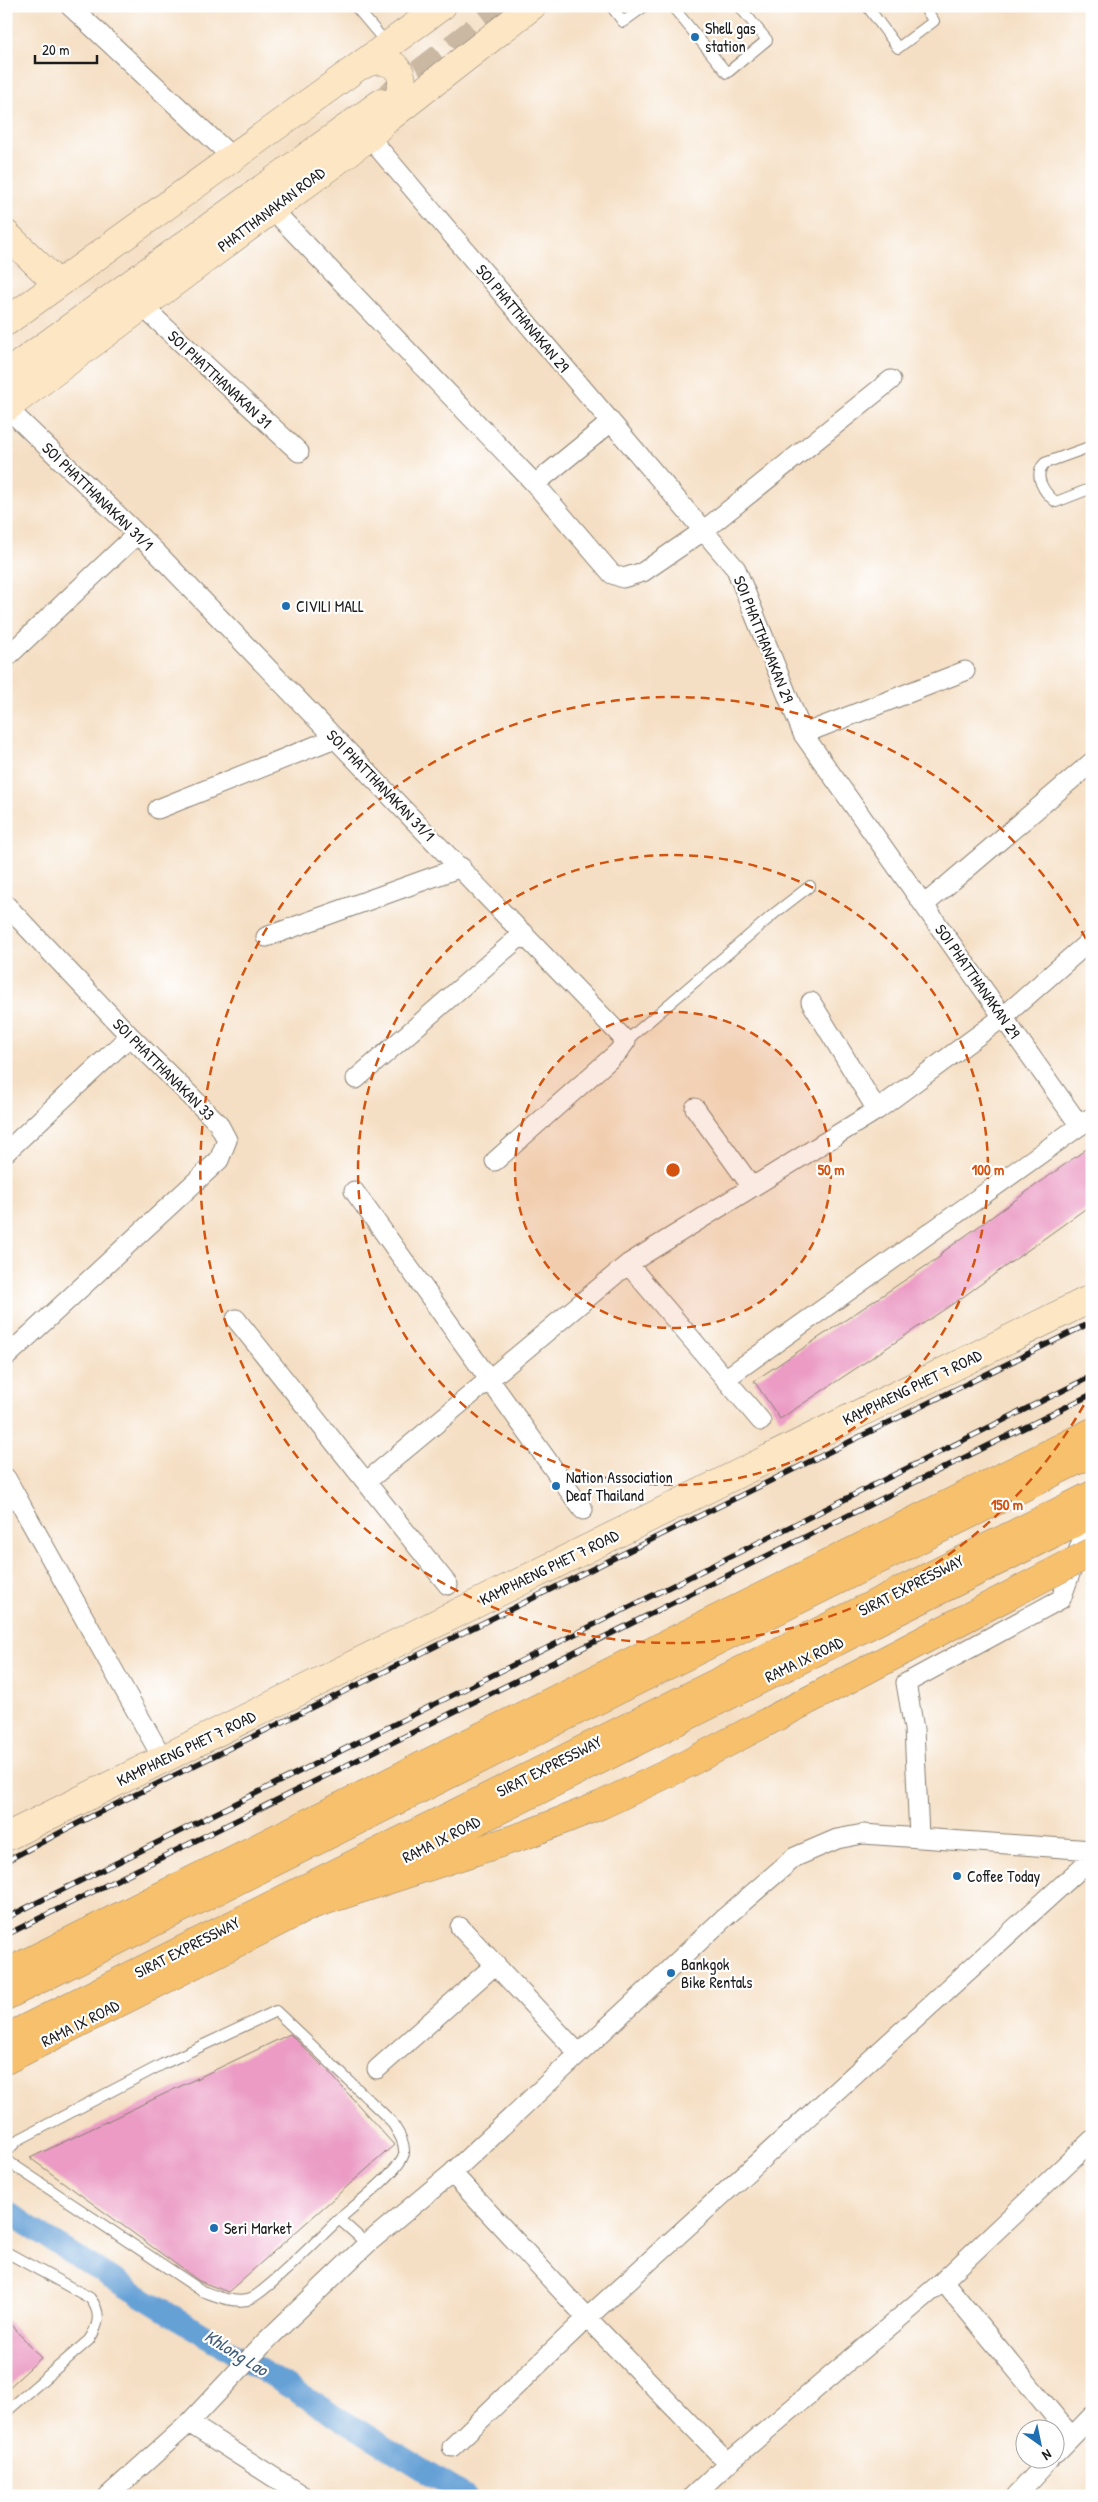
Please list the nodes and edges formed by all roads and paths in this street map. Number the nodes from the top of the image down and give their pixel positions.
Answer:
1 (70, 6) edge
2 (355, 6) edge
3 (442, 6) edge
4 (532, 6) edge
5 (611, 6) edge
6 (645, 6) edge
7 (672, 6) edge
8 (739, 6) edge
9 (867, 6) edge
10 (923, 6) edge
11 (389, 46) junction
12 (363, 65) junction
13 (378, 113) junction
14 (233, 158) junction
15 (271, 208) junction
16 (6, 234) edge
17 (58, 284) junction
18 (142, 306) junction
19 (6, 322) edge
20 (6, 352) edge
21 (6, 374) edge
22 (891, 380) dead end
23 (6, 408) edge
24 (611, 422) junction
25 (1092, 446) edge
26 (299, 452) dead end
27 (536, 484) junction
28 (1092, 488) edge
29 (703, 531) junction
30 (137, 534) junction
31 (6, 658) edge
32 (965, 671) dead end
33 (803, 734) junction
34 (335, 738) junction
35 (1092, 762) edge
36 (158, 809) dead end
37 (461, 867) junction
38 (810, 886) dead end
39 (924, 905) junction
40 (6, 906) edge
41 (524, 933) junction
42 (266, 937) dead end
43 (1092, 939) edge
44 (811, 1002) dead end
45 (1003, 1016) junction
46 (130, 1036) junction
47 (626, 1041) junction
48 (356, 1079) dead end
49 (695, 1108) dead end
50 (877, 1110) junction
51 (1086, 1122) edge
52 (6, 1152) edge
53 (495, 1161) dead end
54 (752, 1187) junction
55 (354, 1191) dead end
56 (628, 1264) junction
57 (1092, 1298) edge
58 (236, 1319) dead end
59 (6, 1358) edge
60 (489, 1379) junction
61 (725, 1379) junction
62 (761, 1421) dead end
63 (1092, 1432) edge
64 (1092, 1453) edge
65 (6, 1478) edge
66 (366, 1482) junction
67 (1091, 1508) edge
68 (583, 1510) dead end
69 (1092, 1552) edge
70 (448, 1584) dead end
71 (163, 1759) junction
72 (920, 1836) junction
73 (6, 1837) edge
74 (1092, 1850) edge
75 (1092, 1858) edge
76 (306, 1907) junction
77 (460, 1926) dead end
78 (496, 1964) junction
79 (6, 1973) edge
80 (6, 1996) edge
81 (6, 2038) edge
82 (579, 2054) junction
83 (6, 2060) edge
84 (377, 2069) dead end
85 (1092, 2140) edge
86 (6, 2152) edge
87 (6, 2160) edge
88 (452, 2173) junction
89 (339, 2219) junction
90 (367, 2244) junction
91 (6, 2252) edge
92 (943, 2280) junction
93 (587, 2318) junction
94 (6, 2412) edge
95 (1092, 2416) edge
96 (188, 2424) junction
97 (1071, 2436) junction
98 (1066, 2442) edge
99 (452, 2447) dead end
100 (728, 2463) junction
101 (1040, 2470) edge
102 (108, 2496) edge
103 (303, 2496) edge
104 (694, 2496) edge
105 (1016, 2496) edge

1 - 14 street
2 - 11 lane
3 - 11 main road
4 - 13 main road, PHATTHANAKAN ROAD
5 - 6 lane
7 - 8 lane
9 - 10 lane
11 - 12 main road
12 - 13 main road
12 - 14 main road
13 - 15 main road, PHATTHANAKAN ROAD
13 - 20 main road, PHATTHANAKAN ROAD
13 - 21 main road, PHATTHANAKAN ROAD
13 - 24 street, SOI PHATTHANAKAN 29
14 - 17 main road
15 - 18 main road, PHATTHANAKAN ROAD
15 - 27 street
16 - 17 main road
17 - 19 main road
18 - 23 main road, PHATTHANAKAN ROAD
18 - 26 street, SOI PHATTHANAKAN 31
22 - 29 street
23 - 30 street, SOI PHATTHANAKAN 31/1
24 - 27 street
24 - 29 street, SOI PHATTHANAKAN 29
25 - 28 lane
27 - 29 street
29 - 33 street, SOI PHATTHANAKAN 29
30 - 31 street
30 - 34 street, SOI PHATTHANAKAN 31/1
32 - 33 street
33 - 39 street, SOI PHATTHANAKAN 29
34 - 36 street
34 - 37 street, SOI PHATTHANAKAN 31/1
35 - 39 street
37 - 41 street, SOI PHATTHANAKAN 31/1
37 - 42 street
38 - 47 lane
39 - 45 street, SOI PHATTHANAKAN 29
40 - 46 street, SOI PHATTHANAKAN 33
41 - 47 street, SOI PHATTHANAKAN 31/1
41 - 48 street
43 - 45 street
44 - 50 street
45 - 50 street
45 - 51 street, SOI PHATTHANAKAN 29
46 - 52 street
46 - 59 street, SOI PHATTHANAKAN 33
47 - 53 street
49 - 54 street
50 - 54 street
51 - 61 street
54 - 56 street
55 - 60 street
56 - 60 street
56 - 61 street
57 - 71 main road, KAMPHAENG PHET 7 ROAD
58 - 66 street
60 - 66 street
60 - 68 street
61 - 62 street
63 - 79 main road
64 - 80 main road
65 - 71 street
66 - 70 street
67 - 72 street
67 - 76 main road, RAMA IX ROAD
67 - 81 main road, SIRAT EXPRESSWAY
69 - 76 main road, bridge
71 - 73 main road, KAMPHAENG PHET 7 ROAD
72 - 74 street
72 - 82 street
75 - 93 street
76 - 83 main road, RAMA IX ROAD
77 - 78 street
78 - 82 street
78 - 84 street
82 - 88 street
85 - 92 street
86 - 89 lane
87 - 89 lane
88 - 90 street
88 - 93 street
89 - 90 lane
90 - 96 street
91 - 94 lane
92 - 97 street
92 - 100 street
93 - 99 street
93 - 100 street
95 - 97 street
96 - 102 street
96 - 103 street
97 - 98 street
100 - 104 street
101 - 105 street

